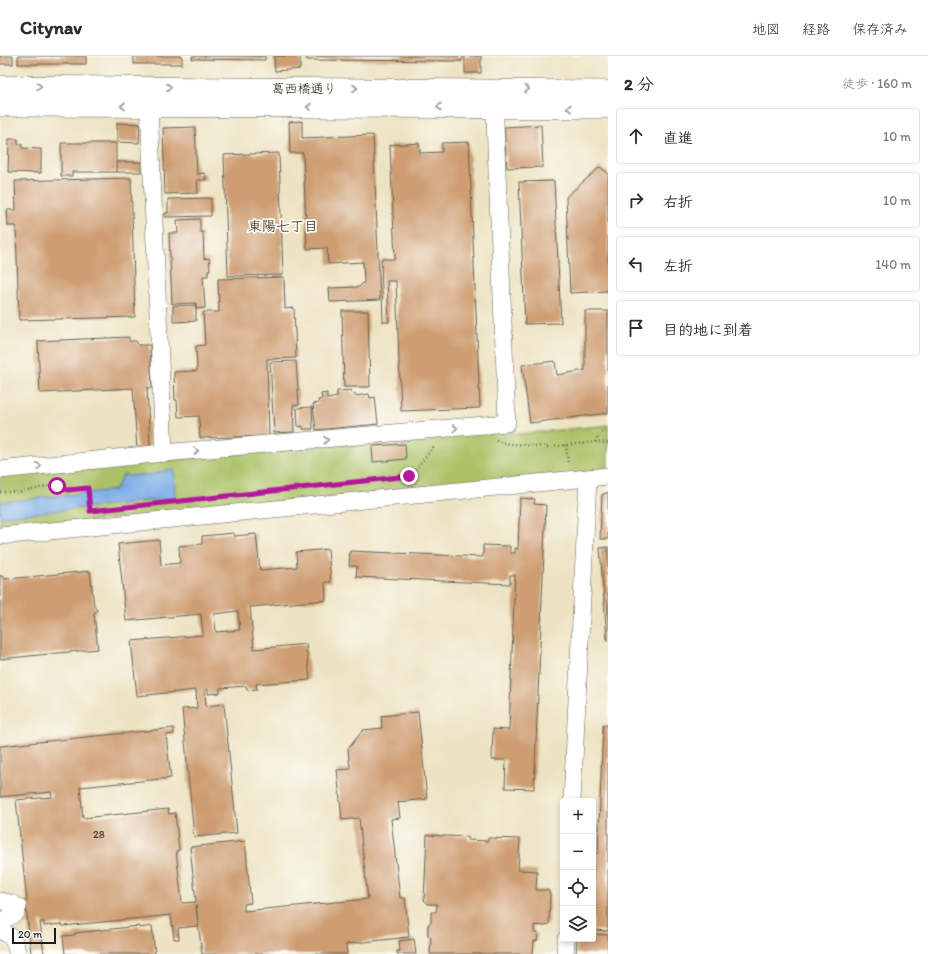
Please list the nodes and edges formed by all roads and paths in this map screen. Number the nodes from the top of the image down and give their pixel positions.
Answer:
1 (0, 86) edge
2 (608, 91) edge
3 (494, 98) junction
4 (0, 106) edge
5 (149, 106) junction
6 (608, 108) edge
7 (608, 429) edge
8 (492, 437) dead end
9 (595, 442) junction
10 (438, 443) dead end
11 (608, 443) edge
12 (566, 445) junction
13 (164, 453) junction
14 (568, 465) dead end
15 (0, 470) edge
16 (608, 476) edge
17 (588, 478) junction
18 (0, 492) edge
19 (240, 495) dead end
20 (98, 510) dead end
21 (0, 536) edge
22 (572, 798) edge
23 (0, 901) edge
24 (0, 922) edge
25 (0, 931) edge
26 (566, 942) edge
27 (17, 954) edge
28 (565, 954) edge

1 -> 3 main road, 葛西橋通り
3 -> 2 main road, 葛西橋通り
3 -> 5 main road, 葛西橋通り
6 -> 3 main road, 葛西橋通り
13 -> 3 street
5 -> 4 main road, 葛西橋通り
5 - 13 street
7 - 9 path
8 - 12 path
9 - 11 path
9 - 12 path
10 - 19 path
12 - 14 path
15 -> 13 street
16 - 17 street
17 - 21 street
17 - 22 street
18 - 20 path
23 - 24 street
25 - 27 street
26 - 28 street

